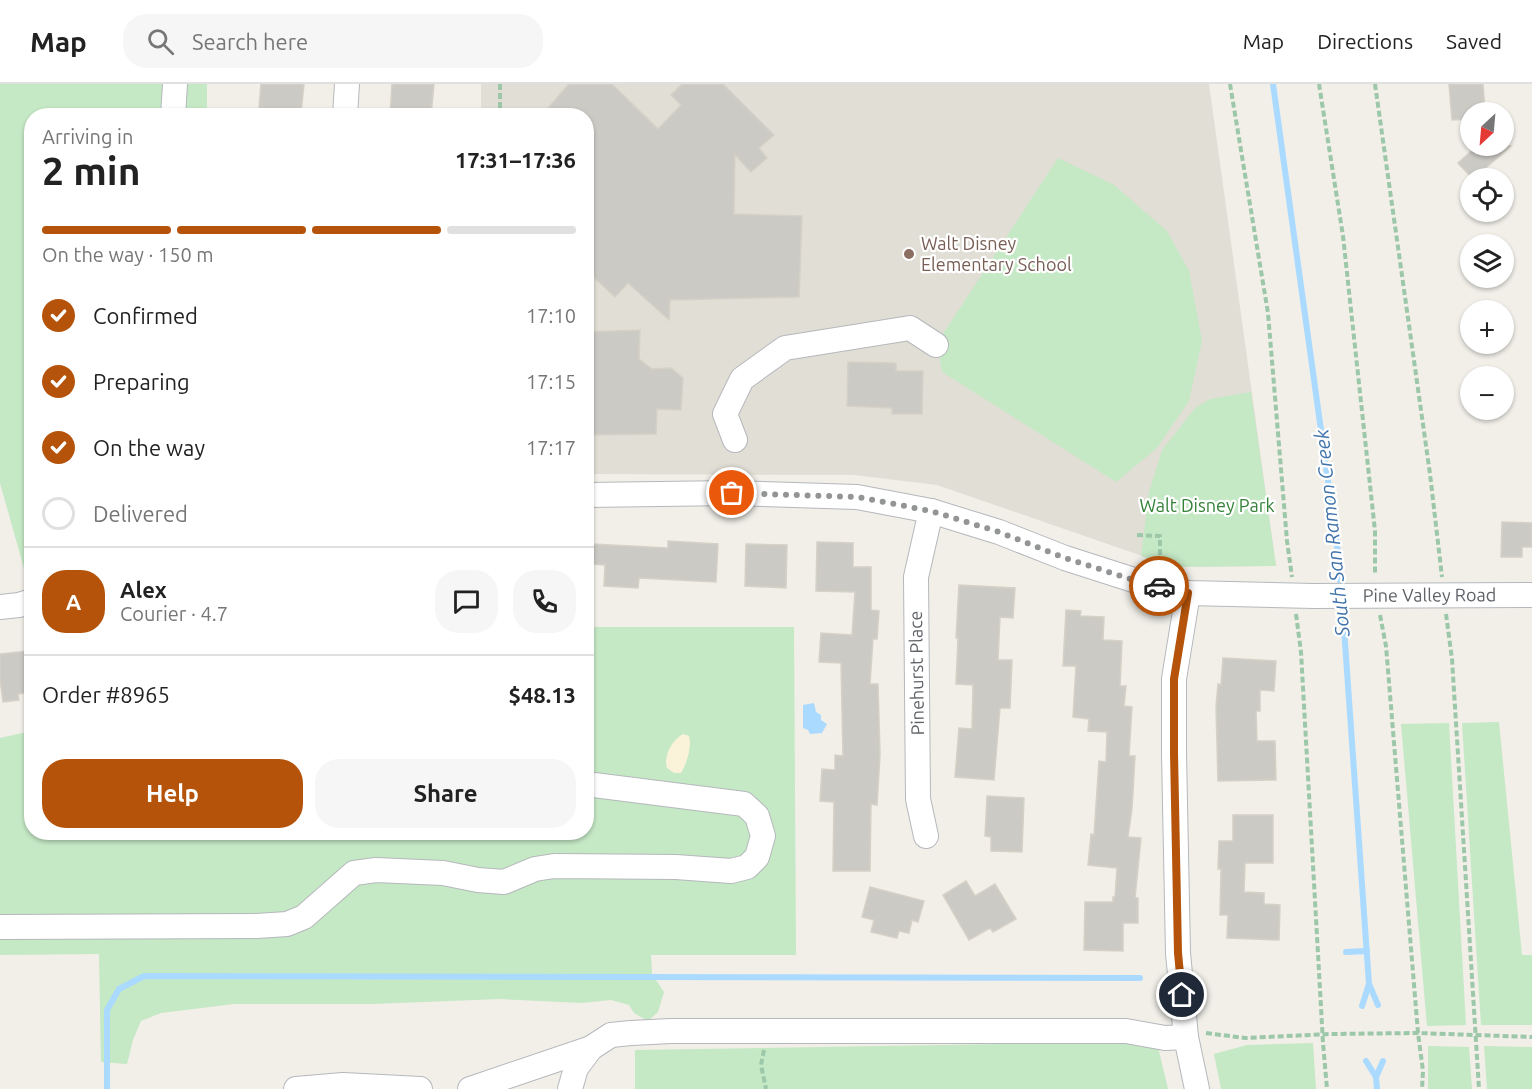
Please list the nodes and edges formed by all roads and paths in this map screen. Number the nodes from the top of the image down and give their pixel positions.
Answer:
1 (175, 84) edge
2 (347, 84) edge
3 (500, 84) edge
4 (1230, 84) edge
5 (174, 108) edge
6 (346, 108) edge
7 (500, 108) edge
8 (936, 345) dead end
9 (735, 440) dead end
10 (594, 495) edge
11 (931, 511) junction
12 (1137, 535) dead end
13 (1160, 569) dead end
14 (1188, 593) junction
15 (1532, 595) edge
16 (1304, 596) junction
17 (24, 603) edge
18 (0, 607) edge
19 (594, 785) edge
20 (926, 836) dead end
21 (0, 927) edge
22 (766, 1032) junction
23 (1323, 1034) junction
24 (1186, 1036) junction
25 (1532, 1037) edge
26 (591, 1048) junction
27 (296, 1089) edge
28 (420, 1089) edge
29 (470, 1089) edge
30 (570, 1089) edge
31 (766, 1089) edge
32 (1197, 1089) edge
33 (1327, 1089) edge

1 - 5 street
2 - 6 street
3 - 7 path
4 - 16 path
8 - 9 street
10 - 11 street, Pine Valley Road
11 - 14 street, Pine Valley Road
11 - 20 street, Pinehurst Place
12 - 13 path
14 - 16 street, Pine Valley Road
14 - 24 street
15 - 16 street, Pine Valley Road
16 - 23 path
17 - 18 street
19 - 21 street
22 - 24 street
22 - 26 street
22 - 31 path
23 - 24 path
23 - 25 path
23 - 33 path
24 - 32 street
26 - 29 street
26 - 30 street
27 - 28 street

